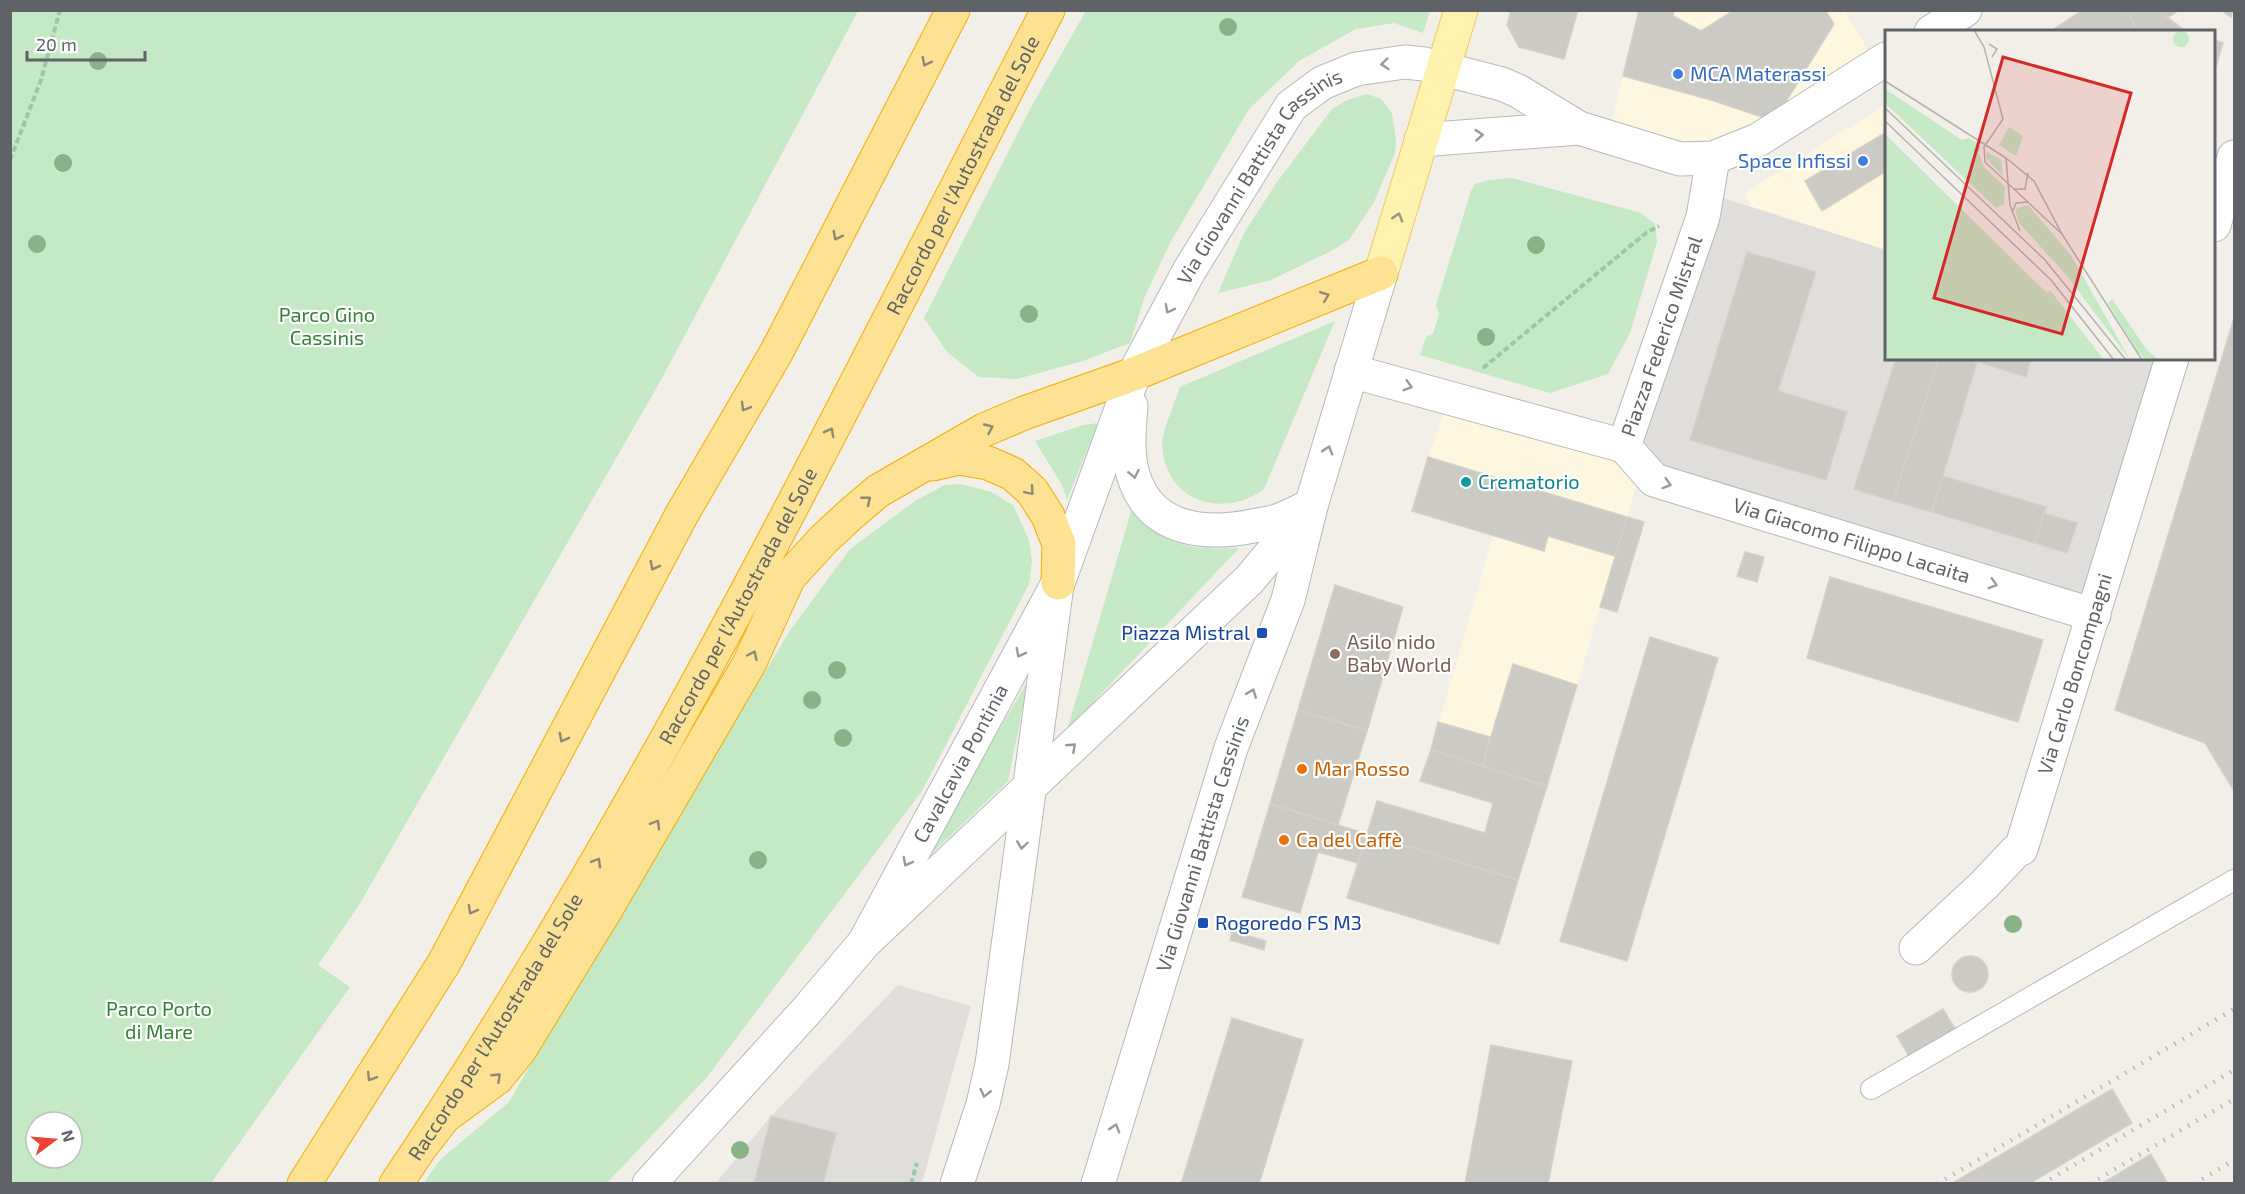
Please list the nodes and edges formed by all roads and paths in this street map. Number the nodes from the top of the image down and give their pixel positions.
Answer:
1 (60, 10) edge
2 (953, 10) edge
3 (1048, 10) edge
4 (1461, 10) edge
5 (1965, 10) edge
6 (1934, 30) edge
7 (1885, 60) edge
8 (1443, 68) junction
9 (1580, 128) junction
10 (1421, 140) junction
11 (2235, 157) edge
12 (1713, 158) junction
13 (10, 160) edge
14 (2215, 222) edge
15 (1662, 224) dead end
16 (1381, 273) junction
17 (2171, 360) edge
18 (1351, 371) junction
19 (1479, 372) dead end
20 (1134, 374) junction
21 (1624, 446) junction
22 (920, 467) junction
23 (1311, 506) junction
24 (1058, 583) junction
25 (2094, 615) junction
26 (1030, 787) junction
27 (2235, 880) edge
28 (864, 943) junction
29 (1916, 948) dead end
30 (1871, 1089) dead end
31 (423, 1144) junction
32 (917, 1163) dead end
33 (304, 1184) edge
34 (396, 1184) edge
35 (649, 1184) edge
36 (911, 1184) edge
37 (957, 1184) edge
38 (1098, 1184) edge

1 - 13 path
2 -> 33 highway
31 -> 3 highway, Raccordo per l'Autostrada del Sole
4 - 8 main road, Via Giovanni Battista Cassinis
5 - 6 street
7 - 12 street
8 - 9 street
8 - 10 main road, Via Giovanni Battista Cassinis
8 -> 20 street, Via Giovanni Battista Cassinis
10 -> 9 street
9 - 12 street
16 -> 10 main road, Via Giovanni Battista Cassinis
11 - 14 street
12 - 21 street, Piazza Federico Mistral
15 - 19 path
16 - 18 street, Via Giovanni Battista Cassinis
20 -> 16 highway
17 - 25 street, Via Carlo Boncompagni
18 -> 21 street, Piazza Federico Mistral
23 -> 18 street, Via Giovanni Battista Cassinis
22 -> 20 highway
20 -> 23 street, Via Giovanni Battista Cassinis
20 - 24 street, Via Giovanni Battista Cassinis
21 -> 25 street, Via Giacomo Filippo Lacaita
22 -> 24 highway
31 -> 22 highway
26 -> 23 street, Via Giovanni Battista Cassinis
38 -> 23 street, Via Giovanni Battista Cassinis
24 - 26 street, Via Giovanni Battista Cassinis
24 -> 28 street, Cavalcavia Pontinia
25 - 29 street, Via Carlo Boncompagni
26 - 28 street, Cavalcavia Pontinia
26 -> 37 street, Via Giovanni Battista Cassinis
27 - 30 lane
28 - 35 street, Cavalcavia Pontinia
31 - 34 highway, Raccordo per l'Autostrada del Sole
32 - 36 path

